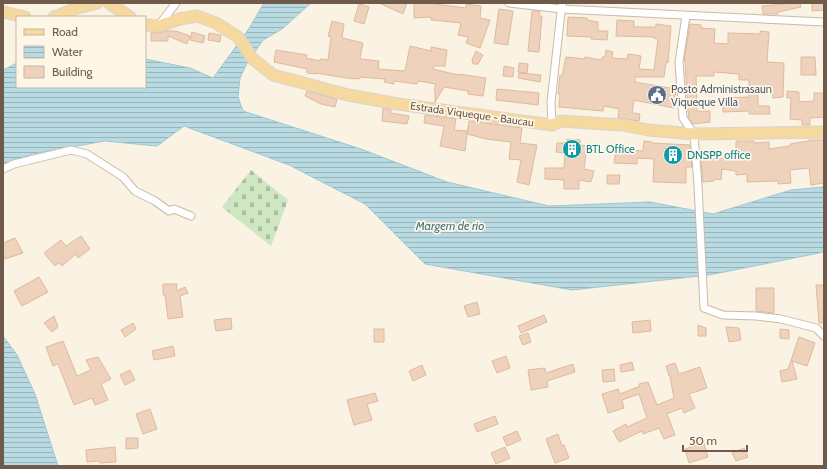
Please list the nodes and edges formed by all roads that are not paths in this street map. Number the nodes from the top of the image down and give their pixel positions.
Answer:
1 (97, 3) edge
2 (109, 3) edge
3 (176, 3) edge
4 (509, 3) edge
5 (562, 6) edge
6 (3, 12) edge
7 (21, 16) edge
8 (57, 16) edge
9 (128, 16) edge
10 (686, 16) junction
11 (824, 22) edge
12 (146, 25) edge
13 (159, 26) junction
14 (552, 125) junction
15 (824, 132) edge
16 (694, 134) junction
17 (3, 169) edge
18 (191, 216) dead end
19 (824, 336) edge

1 - 8 main road
2 - 9 main road
3 - 13 street
4 - 5 street
5 - 10 street
5 - 14 street
6 - 7 main road
10 - 11 street
10 - 16 street
12 - 13 main road, Estrada Viqueque - Baucau
13 - 14 main road, Estrada Viqueque - Baucau
14 - 16 main road, Estrada Viqueque - Baucau
15 - 16 main road, Estrada Viqueque - Baucau
16 - 19 street
17 - 18 street

